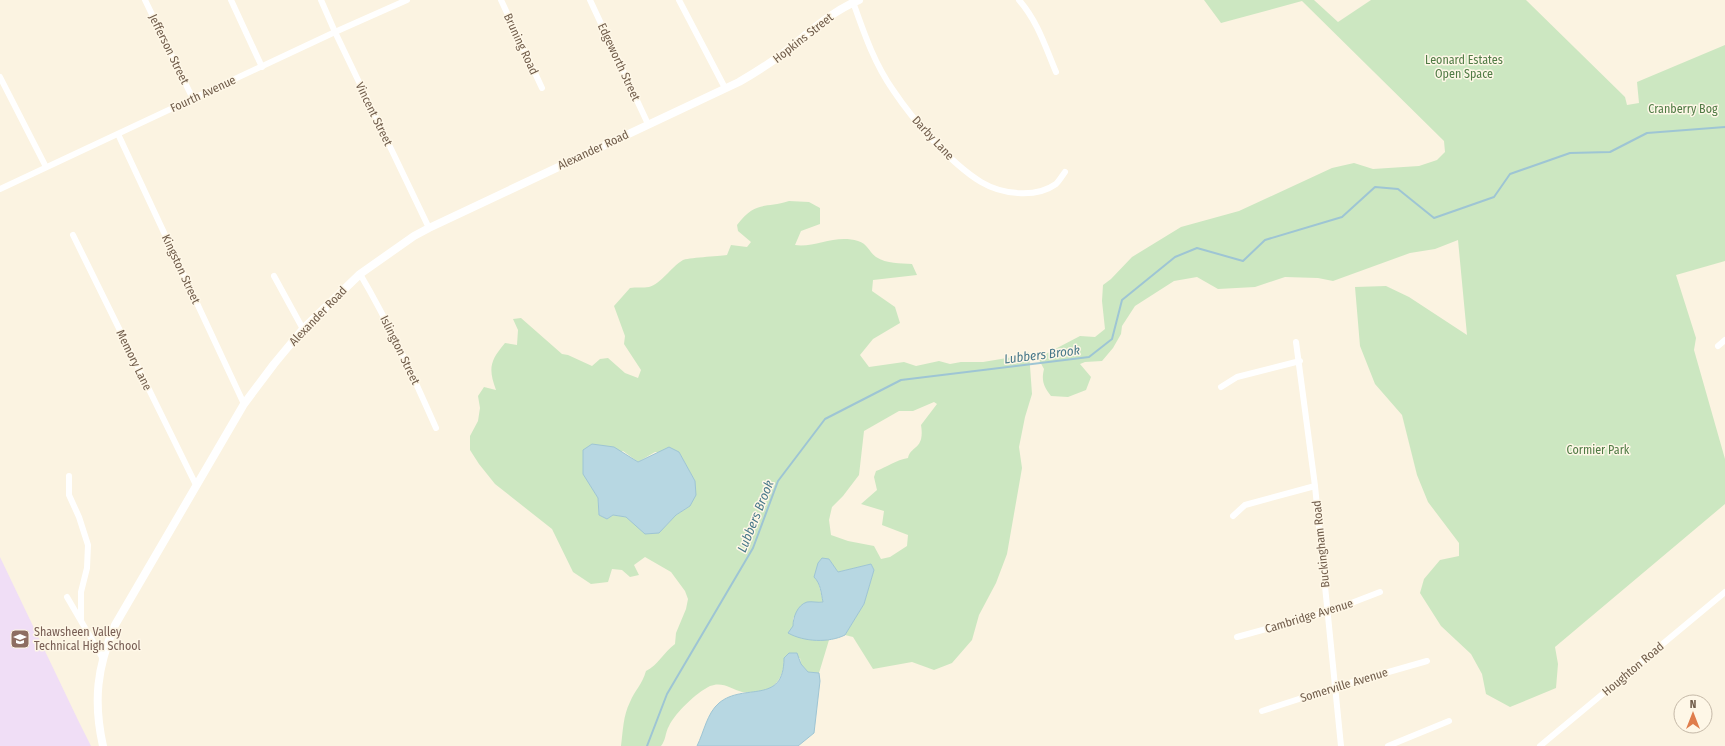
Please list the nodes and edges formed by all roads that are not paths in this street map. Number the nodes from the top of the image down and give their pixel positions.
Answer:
1 (145, 0) edge
2 (231, 0) edge
3 (321, 0) edge
4 (407, 0) edge
5 (501, 0) edge
6 (590, 0) edge
7 (679, 0) edge
8 (1019, 0) edge
9 (856, 1) edge
10 (335, 32) junction
11 (262, 67) junction
12 (1056, 72) dead end
13 (0, 77) edge
14 (748, 77) joint
15 (542, 88) dead end
16 (725, 88) junction
17 (193, 99) junction
18 (648, 124) junction
19 (118, 134) junction
20 (46, 167) junction
21 (1065, 172) dead end
22 (0, 189) edge
23 (429, 228) junction
24 (73, 234) dead end
25 (360, 274) junction
26 (274, 276) dead end
27 (303, 329) junction
28 (1725, 340) edge
29 (1296, 342) dead end
30 (1718, 346) dead end
31 (1300, 361) junction
32 (1221, 387) dead end
33 (244, 404) junction
34 (436, 428) dead end
35 (69, 476) dead end
36 (196, 485) junction
37 (1315, 486) junction
38 (1233, 516) dead end
39 (1380, 592) dead end
40 (1725, 592) edge
41 (67, 597) dead end
42 (1328, 612) junction
43 (81, 620) junction
44 (1237, 637) dead end
45 (102, 657) junction
46 (1427, 661) dead end
47 (1336, 686) junction
48 (1262, 711) dead end
49 (1449, 721) dead end
50 (103, 746) edge
51 (1341, 746) edge
52 (1388, 746) edge
53 (1540, 746) edge

1 - 17 street, Jefferson Street
2 - 11 street
3 - 10 street, Vincent Street
4 - 10 street, Fourth Avenue
5 - 15 street, Bruning Road
6 - 18 street, Edgeworth Street
7 - 16 street
8 - 12 street
9 - 14 street, Hopkins Street
9 - 21 street, Darby Lane
10 - 11 street, Fourth Avenue
10 - 23 street, Vincent Street
11 - 17 street, Fourth Avenue
13 - 20 street
14 - 16 street, Alexander Road
16 - 18 street, Alexander Road
17 - 19 street, Fourth Avenue
18 - 23 street, Alexander Road
19 - 20 street, Fourth Avenue
19 - 33 street, Kingston Street
20 - 22 street, Fourth Avenue
23 - 25 street, Alexander Road
24 - 36 street, Memory Lane
25 - 27 street, Alexander Road
25 - 34 street, Islington Street
26 - 27 street
27 - 33 street, Alexander Road
28 - 30 street
29 - 31 street, Buckingham Road
31 - 32 street
31 - 37 street, Buckingham Road
33 - 36 street, Alexander Road
35 - 43 street
36 - 45 street, Alexander Road
37 - 38 street
37 - 42 street, Buckingham Road
39 - 42 street, Cambridge Avenue
40 - 53 street, Houghton Road
41 - 43 street
42 - 44 street, Cambridge Avenue
42 - 47 street, Buckingham Road
43 - 45 street
45 - 50 street, Alexander Road
46 - 47 street, Somerville Avenue
47 - 48 street, Somerville Avenue
47 - 51 street, Buckingham Road
49 - 52 street

